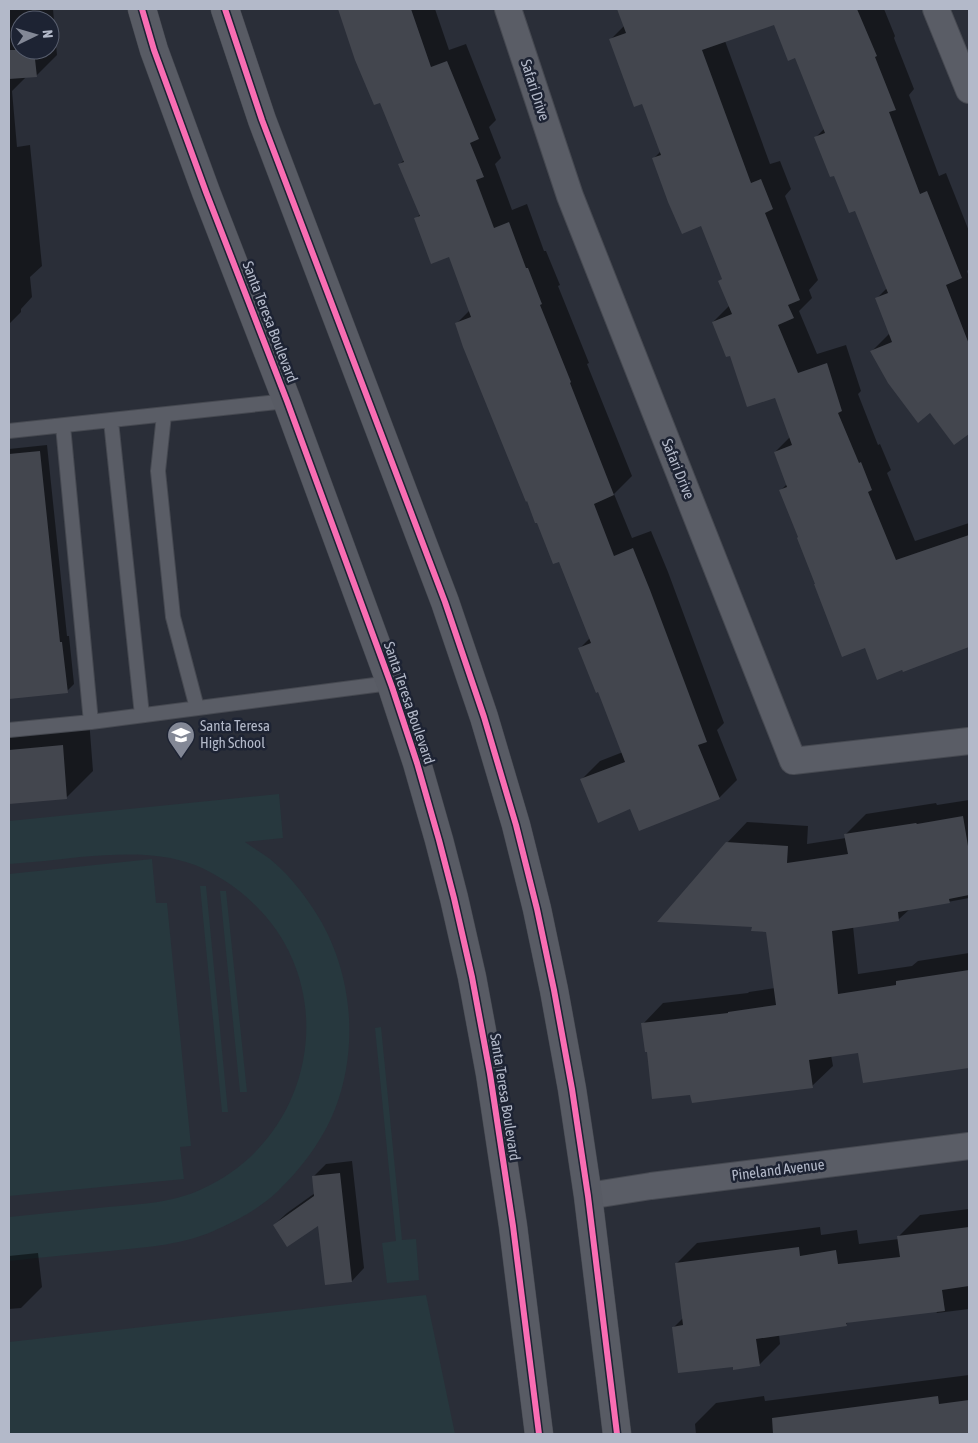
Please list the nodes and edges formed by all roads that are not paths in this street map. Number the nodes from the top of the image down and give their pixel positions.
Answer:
1 (142, 9) edge
2 (225, 9) edge
3 (508, 9) edge
4 (936, 9) edge
5 (969, 90) edge
6 (287, 401) junction
7 (164, 415) junction
8 (111, 420) junction
9 (63, 426) junction
10 (9, 431) edge
11 (390, 683) junction
12 (197, 708) junction
13 (142, 715) junction
14 (91, 722) junction
15 (9, 730) edge
16 (969, 741) edge
17 (969, 1146) edge
18 (588, 1196) junction
19 (539, 1434) edge
20 (617, 1434) edge

1 - 6 main road, Santa Teresa Boulevard
2 - 18 main road
3 - 16 street, Safari Drive
4 - 5 street
6 - 7 lane
6 - 11 main road, Santa Teresa Boulevard
7 - 8 lane
7 - 12 lane
8 - 9 lane
8 - 13 lane
9 - 10 lane
9 - 14 lane
11 - 12 lane
11 - 19 main road, Santa Teresa Boulevard
12 - 13 lane
13 - 14 lane
14 - 15 lane
17 - 18 street, Pineland Avenue
18 - 20 main road

